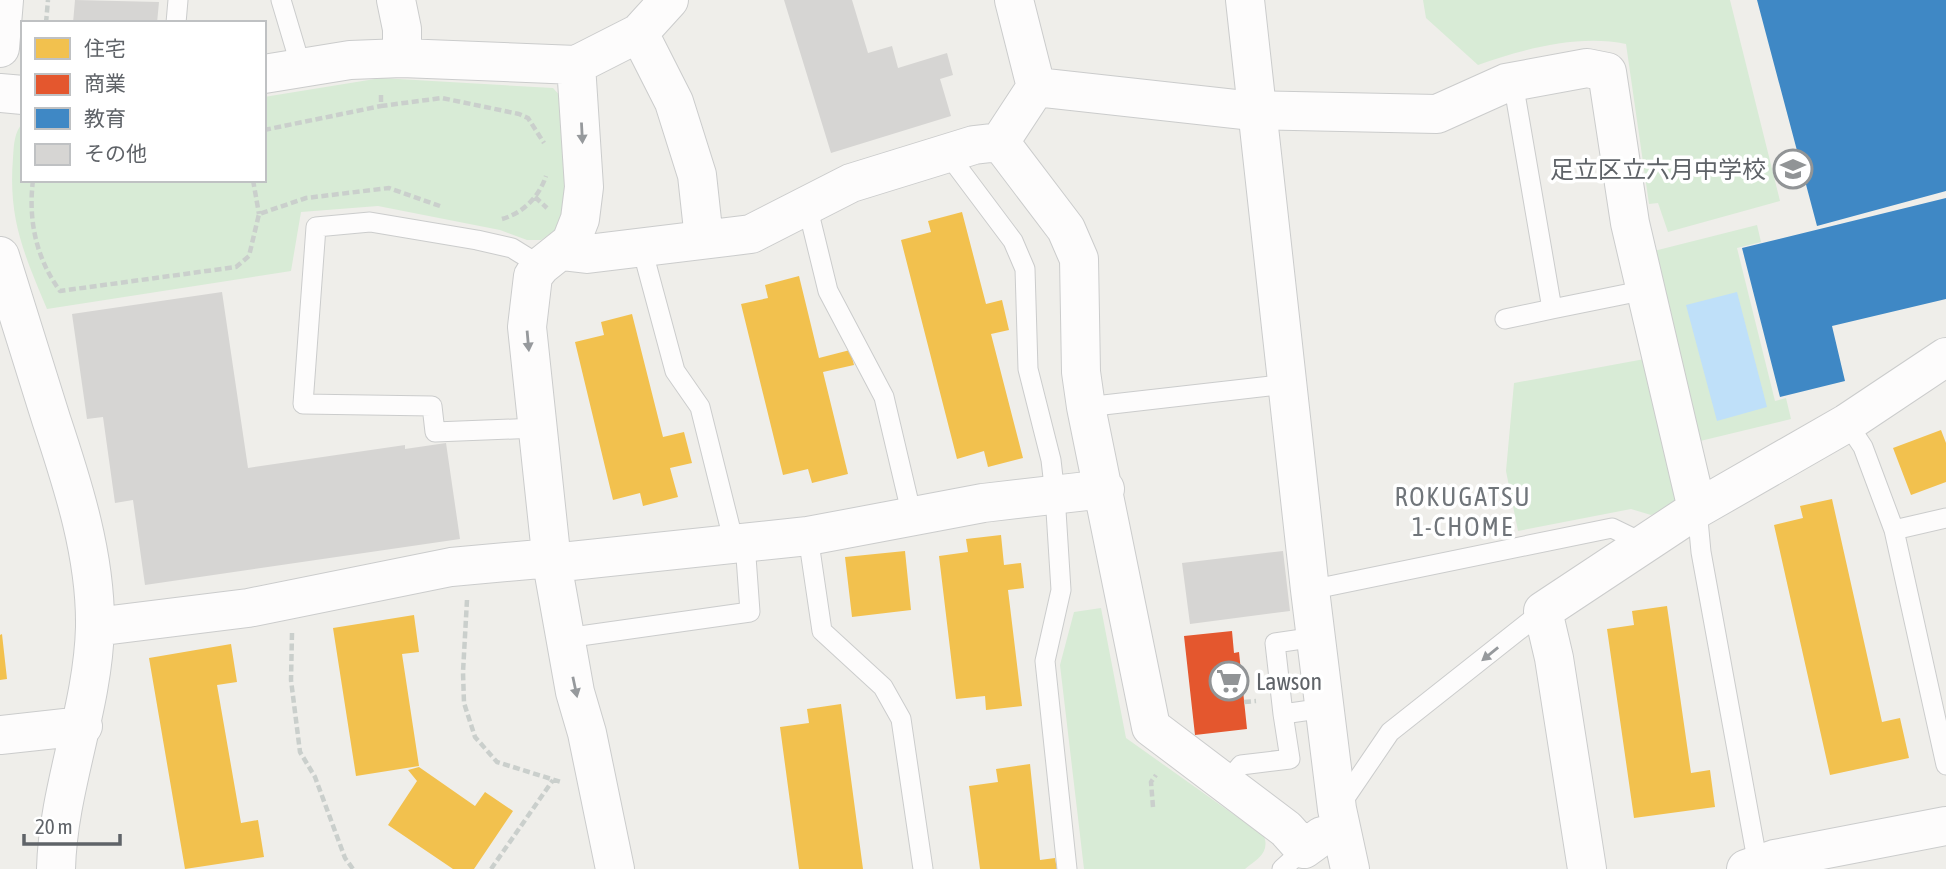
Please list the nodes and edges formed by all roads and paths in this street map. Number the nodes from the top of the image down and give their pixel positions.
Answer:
1 (4, 0) edge
2 (48, 0) edge
3 (178, 0) edge
4 (281, 0) edge
5 (396, 0) edge
6 (669, 0) edge
7 (1014, 0) edge
8 (1245, 0) edge
9 (46, 21) edge
10 (176, 21) edge
11 (639, 33) junction
12 (0, 48) edge
13 (402, 58) junction
14 (576, 65) junction
15 (301, 67) junction
16 (266, 74) edge
17 (1513, 82) junction
18 (1036, 87) junction
19 (0, 93) edge
20 (21, 95) edge
21 (381, 106) dead end
22 (1257, 111) junction
23 (266, 130) edge
24 (1000, 142) junction
25 (947, 153) junction
26 (253, 182) edge
27 (807, 205) junction
28 (259, 215) dead end
29 (704, 239) junction
30 (641, 246) junction
31 (0, 256) edge
32 (551, 258) junction
33 (1646, 290) junction
34 (1552, 309) junction
35 (1505, 319) dead end
36 (1946, 357) edge
37 (1287, 384) junction
38 (1086, 407) junction
39 (1847, 423) junction
40 (537, 428) junction
41 (1105, 489) junction
42 (1055, 495) junction
43 (1698, 509) junction
44 (912, 516) junction
45 (1946, 518) edge
46 (1894, 530) junction
47 (807, 536) junction
48 (739, 543) junction
49 (1645, 544) junction
50 (551, 560) junction
51 (464, 565) junction
52 (1310, 590) junction
53 (286, 601) junction
54 (1543, 611) junction
55 (95, 627) junction
56 (1316, 637) junction
57 (566, 638) junction
58 (1325, 708) junction
59 (1283, 714) junction
60 (83, 726) junction
61 (0, 735) edge
62 (1946, 765) edge
63 (553, 780) junction
64 (1226, 783) junction
65 (600, 790) junction
66 (1946, 825) edge
67 (1343, 837) edge
68 (1293, 859) edge
69 (1752, 867) edge
70 (56, 869) edge
71 (353, 869) edge
72 (491, 869) edge
73 (615, 869) edge
74 (923, 869) edge
75 (1067, 869) edge
76 (1587, 869) edge

1 - 12 street
2 - 9 path
3 - 10 lane
4 - 15 lane
5 - 13 street
6 - 11 street
7 - 18 street
8 - 22 street
11 - 14 street
11 - 29 street
13 - 14 street
13 - 15 street
14 -> 32 street
15 - 16 street
17 - 22 street
17 - 33 street
17 - 34 lane
18 - 22 street
18 - 24 street
19 - 20 street
21 - 23 path
22 - 37 street
24 - 25 street
24 - 38 street
25 - 27 street
25 - 42 lane
26 - 28 path
27 - 29 street
27 - 44 lane
29 - 30 street
30 - 32 street
30 - 48 lane
31 - 55 street
32 -> 40 street
32 - 40 lane
33 - 34 lane
33 - 43 street
34 - 35 lane
36 - 39 street
37 - 38 lane
37 - 52 street
38 - 41 street
39 - 43 street
39 - 46 lane
40 - 50 street
41 - 42 street
41 - 64 street
42 - 44 street
42 - 75 lane
43 - 49 street
43 - 69 lane
44 - 47 street
45 - 46 lane
46 - 62 lane
47 - 48 street
47 - 74 lane
48 - 50 street
48 - 57 lane
49 - 52 lane
49 - 54 street
50 - 51 street
50 - 57 street
51 - 53 street
51 - 63 path
52 - 56 street
53 - 55 street
53 - 71 path
54 -> 67 lane
54 - 76 street
55 - 60 street
56 - 58 street
56 - 59 lane
57 -> 65 street
58 - 59 lane
58 - 67 street
59 - 64 lane
60 - 61 street
60 - 70 street
63 - 65 path
63 - 72 path
64 - 68 street
65 - 73 street
66 - 69 street
67 - 68 street

